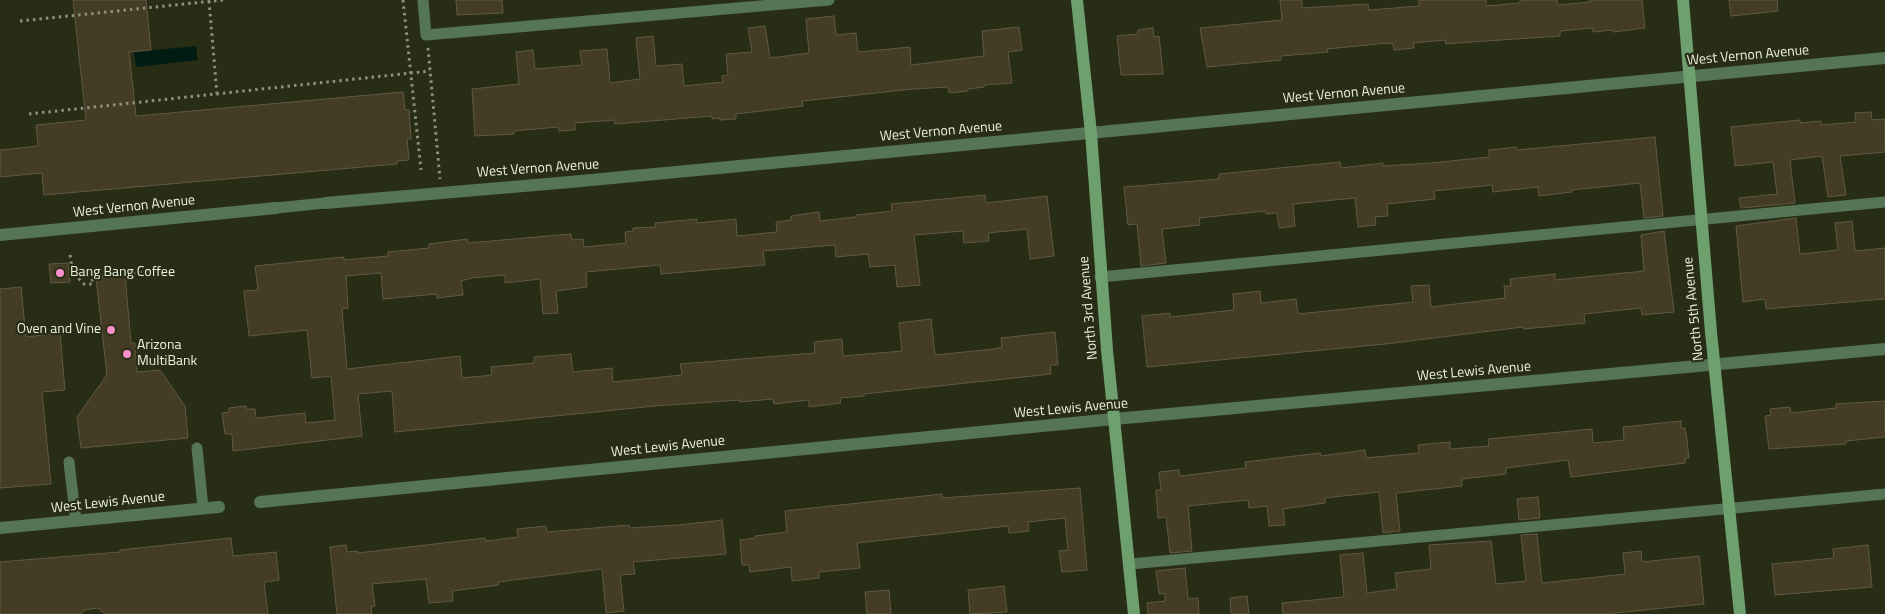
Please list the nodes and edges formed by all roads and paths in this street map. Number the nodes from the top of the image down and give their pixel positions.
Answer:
1 (223, 0) edge
2 (403, 0) edge
3 (423, 0) edge
4 (829, 0) edge
5 (1077, 0) edge
6 (1683, 0) edge
7 (209, 2) junction
8 (20, 21) dead end
9 (426, 35) junction
10 (1885, 58) edge
11 (430, 71) junction
12 (410, 73) junction
13 (1688, 77) junction
14 (217, 94) junction
15 (29, 114) dead end
16 (1091, 133) junction
17 (421, 170) dead end
18 (442, 192) junction
19 (1885, 202) edge
20 (325, 203) joint
21 (276, 208) joint
22 (1701, 219) junction
23 (0, 235) edge
24 (70, 255) dead end
25 (155, 272) dead end
26 (1100, 277) junction
27 (1885, 349) edge
28 (1715, 365) junction
29 (1114, 419) junction
30 (197, 448) dead end
31 (69, 462) dead end
32 (1885, 494) edge
33 (260, 502) dead end
34 (219, 507) dead end
35 (203, 508) junction
36 (1729, 508) junction
37 (76, 521) junction
38 (0, 528) edge
39 (1130, 564) junction
40 (1134, 614) edge
41 (1740, 614) edge

1 - 7 path
2 - 12 path
3 - 9 lane
4 - 9 lane
5 - 16 street, North 3rd Avenue
6 - 13 street, North 5th Avenue
7 - 8 path
7 - 14 path
9 - 11 path
10 - 13 street, West Vernon Avenue
11 - 12 path
11 - 18 path
12 - 14 path
12 - 17 path
13 - 16 street, West Vernon Avenue
13 - 22 street, North 5th Avenue
14 - 15 path
16 - 18 street, West Vernon Avenue
16 - 26 street, North 3rd Avenue
18 - 20 street, West Vernon Avenue
19 - 22 lane
20 - 21 lane, West Vernon Avenue
21 - 23 street, West Vernon Avenue
22 - 26 lane
22 - 28 street, North 5th Avenue
24 - 25 path
26 - 29 street, North 3rd Avenue
27 - 28 street, West Lewis Avenue
28 - 29 street, West Lewis Avenue
28 - 36 street, North 5th Avenue
29 - 33 street, West Lewis Avenue
29 - 39 street, North 3rd Avenue
30 - 35 lane
31 - 37 lane
32 - 36 lane
34 - 35 street, West Lewis Avenue
35 - 37 street, West Lewis Avenue
36 - 39 lane
36 - 41 street, North 5th Avenue
37 - 38 street, West Lewis Avenue
39 - 40 street, North 3rd Avenue

